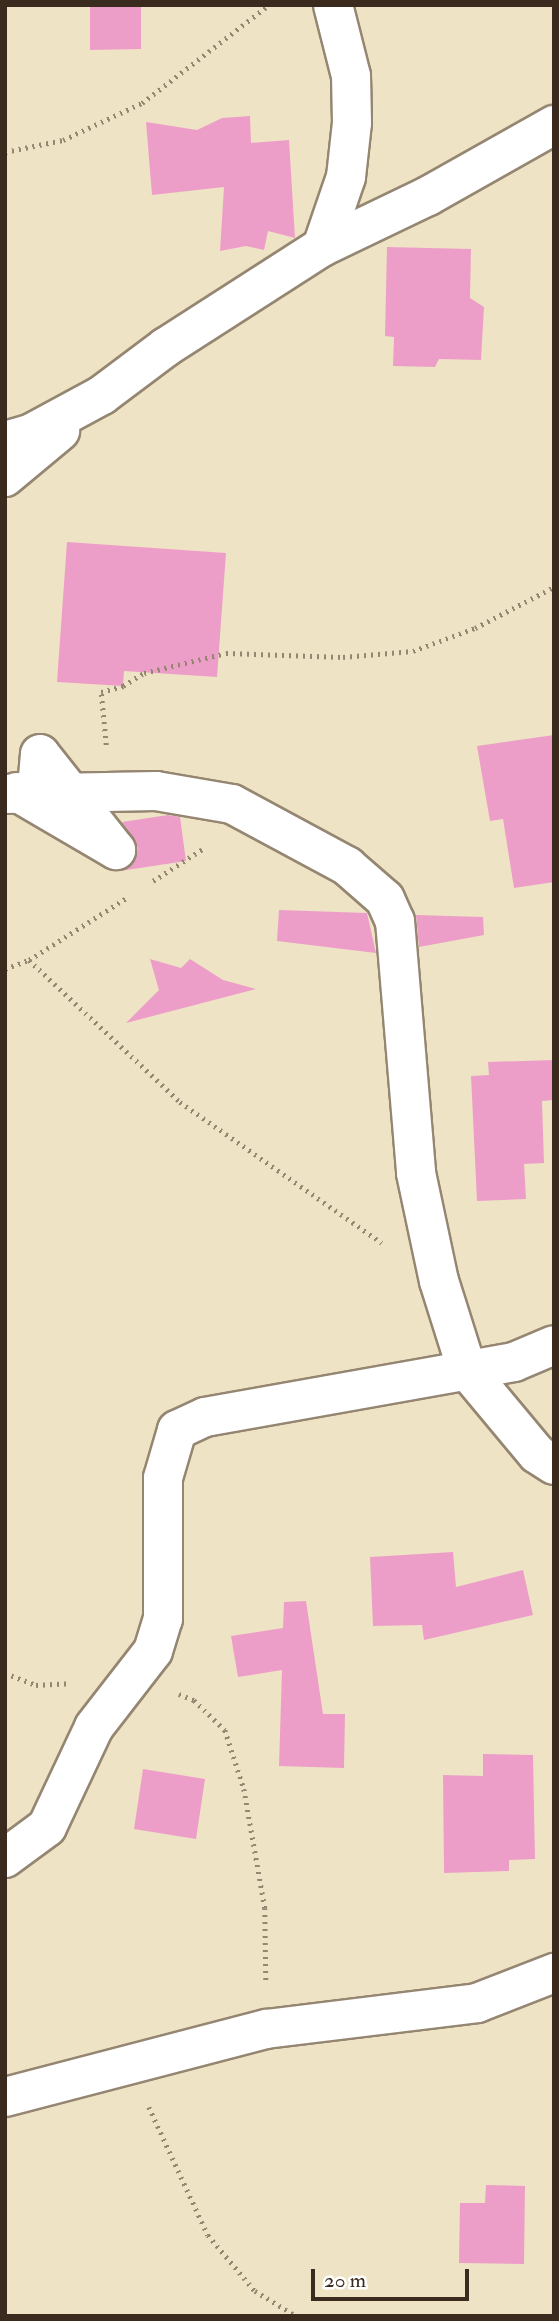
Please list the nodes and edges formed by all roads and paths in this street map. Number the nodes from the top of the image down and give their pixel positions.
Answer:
1 (269, 5) edge
2 (334, 5) edge
3 (554, 125) edge
4 (5, 152) edge
5 (322, 247) junction
6 (102, 395) junction
7 (5, 441) edge
8 (5, 477) edge
9 (554, 587) edge
10 (107, 758) dead end
11 (16, 790) edge
12 (29, 960) dead end
13 (439, 1280) junction
14 (554, 1345) edge
15 (467, 1370) junction
16 (554, 1465) edge
17 (136, 1678) junction
18 (5, 1858) edge
19 (554, 1973) edge
20 (266, 2029) junction
21 (131, 2067) junction
22 (5, 2097) edge
23 (296, 2316) edge

1 - 4 path
2 - 5 street
3 - 5 street
5 - 6 street
6 - 7 street
6 - 8 street
9 - 10 path
11 - 13 street
12 - 13 path
13 - 15 street
14 - 15 street
15 - 16 street
15 - 17 street
17 - 18 street
17 - 20 path
19 - 20 street
20 - 21 street
21 - 22 street
21 - 23 path

